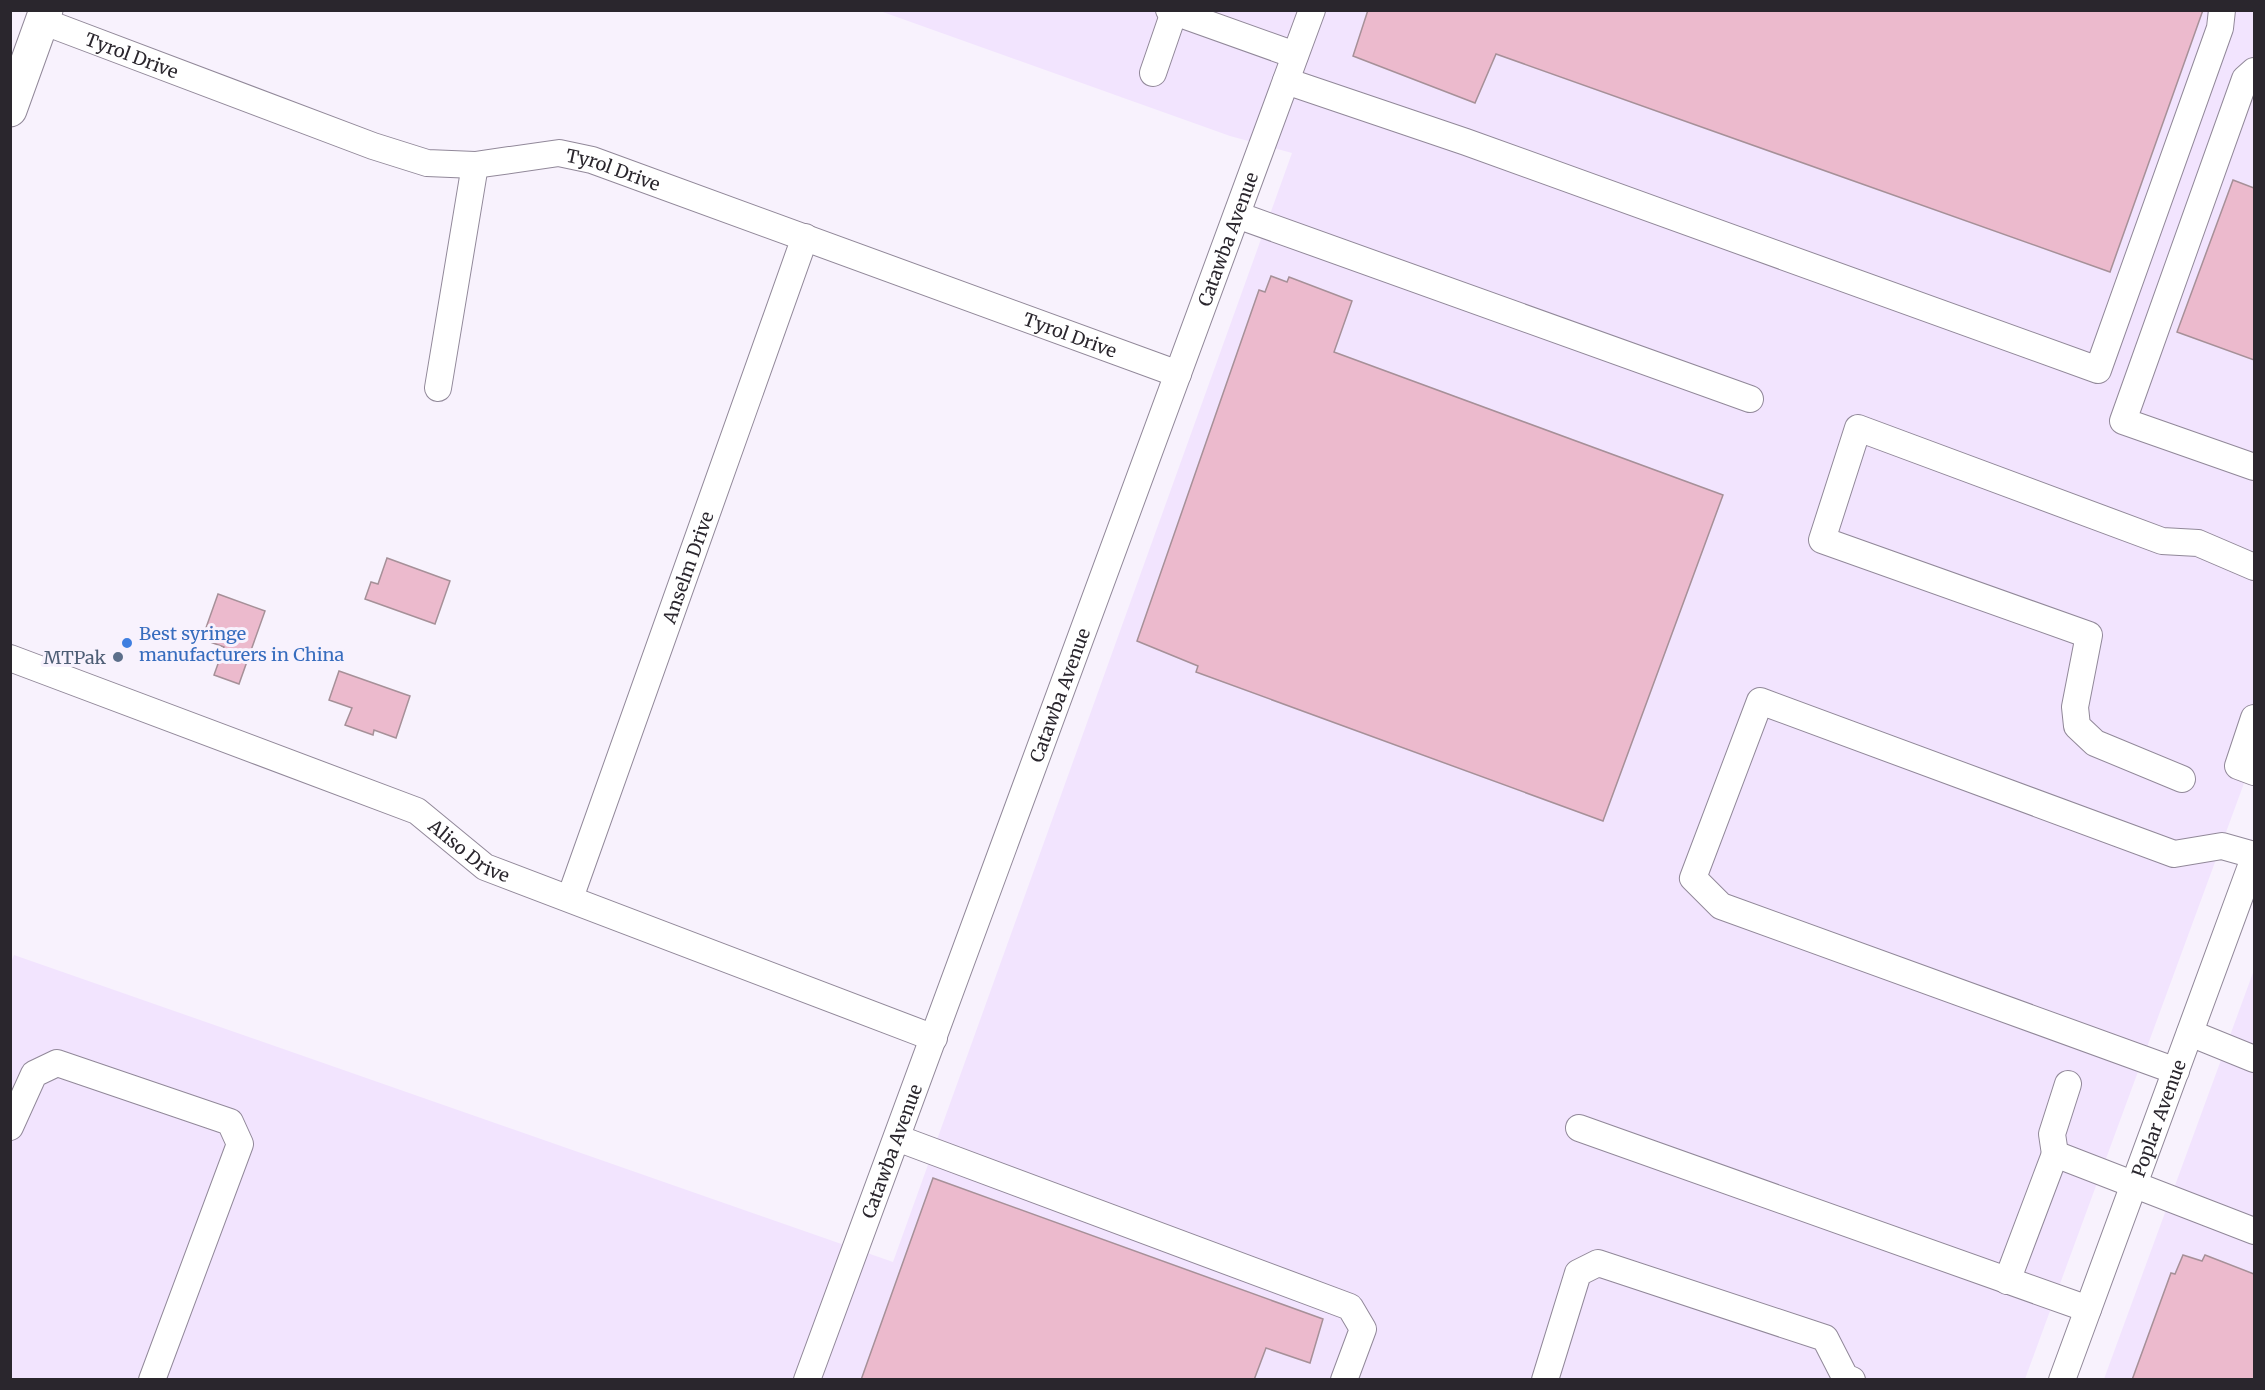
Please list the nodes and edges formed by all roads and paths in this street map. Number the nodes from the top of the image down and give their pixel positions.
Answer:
1 (1312, 10) edge
2 (2222, 10) edge
3 (1172, 11) edge
4 (44, 16) edge
5 (1295, 55) junction
6 (2254, 71) edge
7 (1153, 73) dead end
8 (1286, 81) junction
9 (10, 110) edge
10 (475, 165) junction
11 (1237, 215) junction
12 (805, 237) junction
13 (1178, 374) junction
14 (438, 388) dead end
15 (1750, 399) dead end
16 (2254, 467) edge
17 (2254, 567) edge
18 (10, 658) edge
19 (2254, 718) edge
20 (2254, 772) edge
21 (2182, 779) dead end
22 (2254, 857) edge
23 (570, 898) junction
24 (2190, 1033) junction
25 (934, 1038) junction
26 (2254, 1059) edge
27 (2176, 1071) junction
28 (2068, 1084) dead end
29 (10, 1127) edge
30 (1579, 1128) dead end
31 (897, 1138) junction
32 (2055, 1154) junction
33 (2134, 1184) junction
34 (2254, 1231) edge
35 (2007, 1281) junction
36 (2088, 1309) junction
37 (152, 1380) edge
38 (807, 1380) edge
39 (1344, 1380) edge
40 (1545, 1380) edge
41 (1852, 1380) edge
42 (2062, 1380) edge

1 - 5 street, Catawba Avenue
2 - 8 street
3 - 5 street
3 - 7 street
4 - 9 main road
4 - 10 street, Tyrol Drive
5 - 8 street, Catawba Avenue
6 - 16 street
8 - 11 street, Catawba Avenue
10 - 12 street, Tyrol Drive
10 - 14 street
11 - 13 street, Catawba Avenue
11 - 15 street
12 - 13 street, Tyrol Drive
12 - 23 street, Anselm Drive
13 - 25 street, Catawba Avenue
17 - 21 street
18 - 23 street, Aliso Drive
19 - 20 street
22 - 24 street, Poplar Avenue
22 - 27 street
23 - 25 street, Aliso Drive
24 - 26 street
24 - 27 street, Poplar Avenue
25 - 31 street, Catawba Avenue
27 - 33 street, Poplar Avenue
28 - 32 street
29 - 37 street
30 - 35 street
31 - 38 street, Catawba Avenue
31 - 39 street
32 - 33 street
32 - 35 street
33 - 34 street
33 - 36 street, Poplar Avenue
35 - 36 street
36 - 42 street, Poplar Avenue
40 - 41 street

